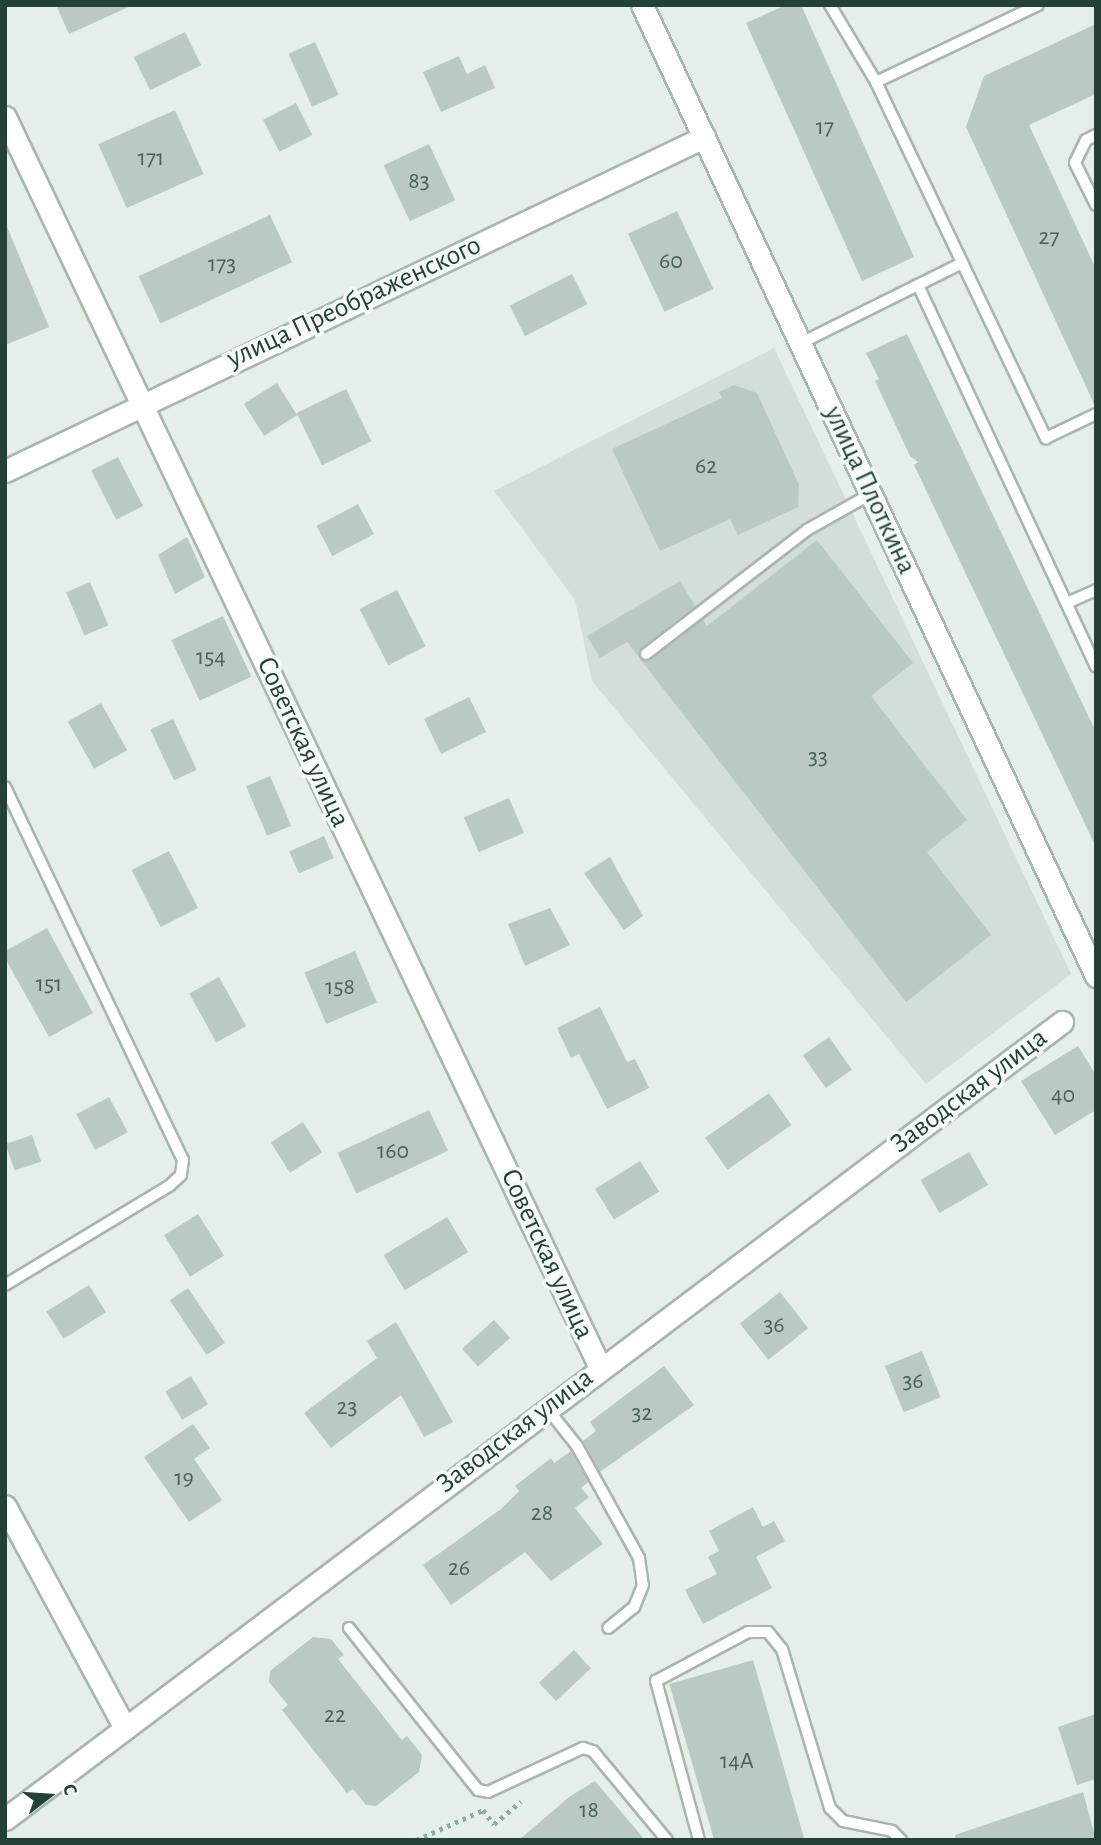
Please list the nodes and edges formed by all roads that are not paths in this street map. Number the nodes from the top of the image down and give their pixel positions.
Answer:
1 (642, 5) edge
2 (830, 5) edge
3 (1038, 5) edge
4 (876, 82) junction
5 (5, 117) edge
6 (1096, 135) edge
7 (704, 137) junction
8 (1096, 205) edge
9 (962, 263) junction
10 (918, 285) junction
11 (801, 343) junction
12 (142, 403) junction
13 (1096, 414) edge
14 (5, 471) edge
15 (871, 494) junction
16 (1096, 590) edge
17 (1067, 603) junction
18 (646, 654) dead end
19 (1096, 666) edge
20 (5, 787) edge
21 (1096, 976) edge
22 (1062, 1022) dead end
23 (5, 1285) edge
24 (600, 1367) junction
25 (546, 1407) junction
26 (5, 1506) edge
27 (349, 1628) dead end
28 (608, 1628) dead end
29 (125, 1728) junction
30 (5, 1819) edge
31 (667, 1840) edge
32 (699, 1840) edge
33 (901, 1840) edge

1 - 7 street, улица Плоткина
2 - 4 lane
3 - 4 lane
4 - 9 lane
5 - 12 street, Советская улица
6 - 8 lane
7 - 11 street, улица Плоткина
7 - 12 street, улица Преображенского
9 - 10 lane
9 - 13 lane
10 - 11 lane
10 - 17 lane
11 - 15 street, улица Плоткина
12 - 14 street, улица Преображенского
12 - 24 street, Советская улица
15 - 18 lane
15 - 21 street, улица Плоткина
16 - 17 lane
17 - 19 lane
20 - 23 lane
22 - 24 street, Заводская улица
24 - 25 street, Заводская улица
25 - 28 lane
25 - 29 street, Заводская улица
26 - 29 street
27 - 31 lane
29 - 30 street, Заводская улица
32 - 33 lane

